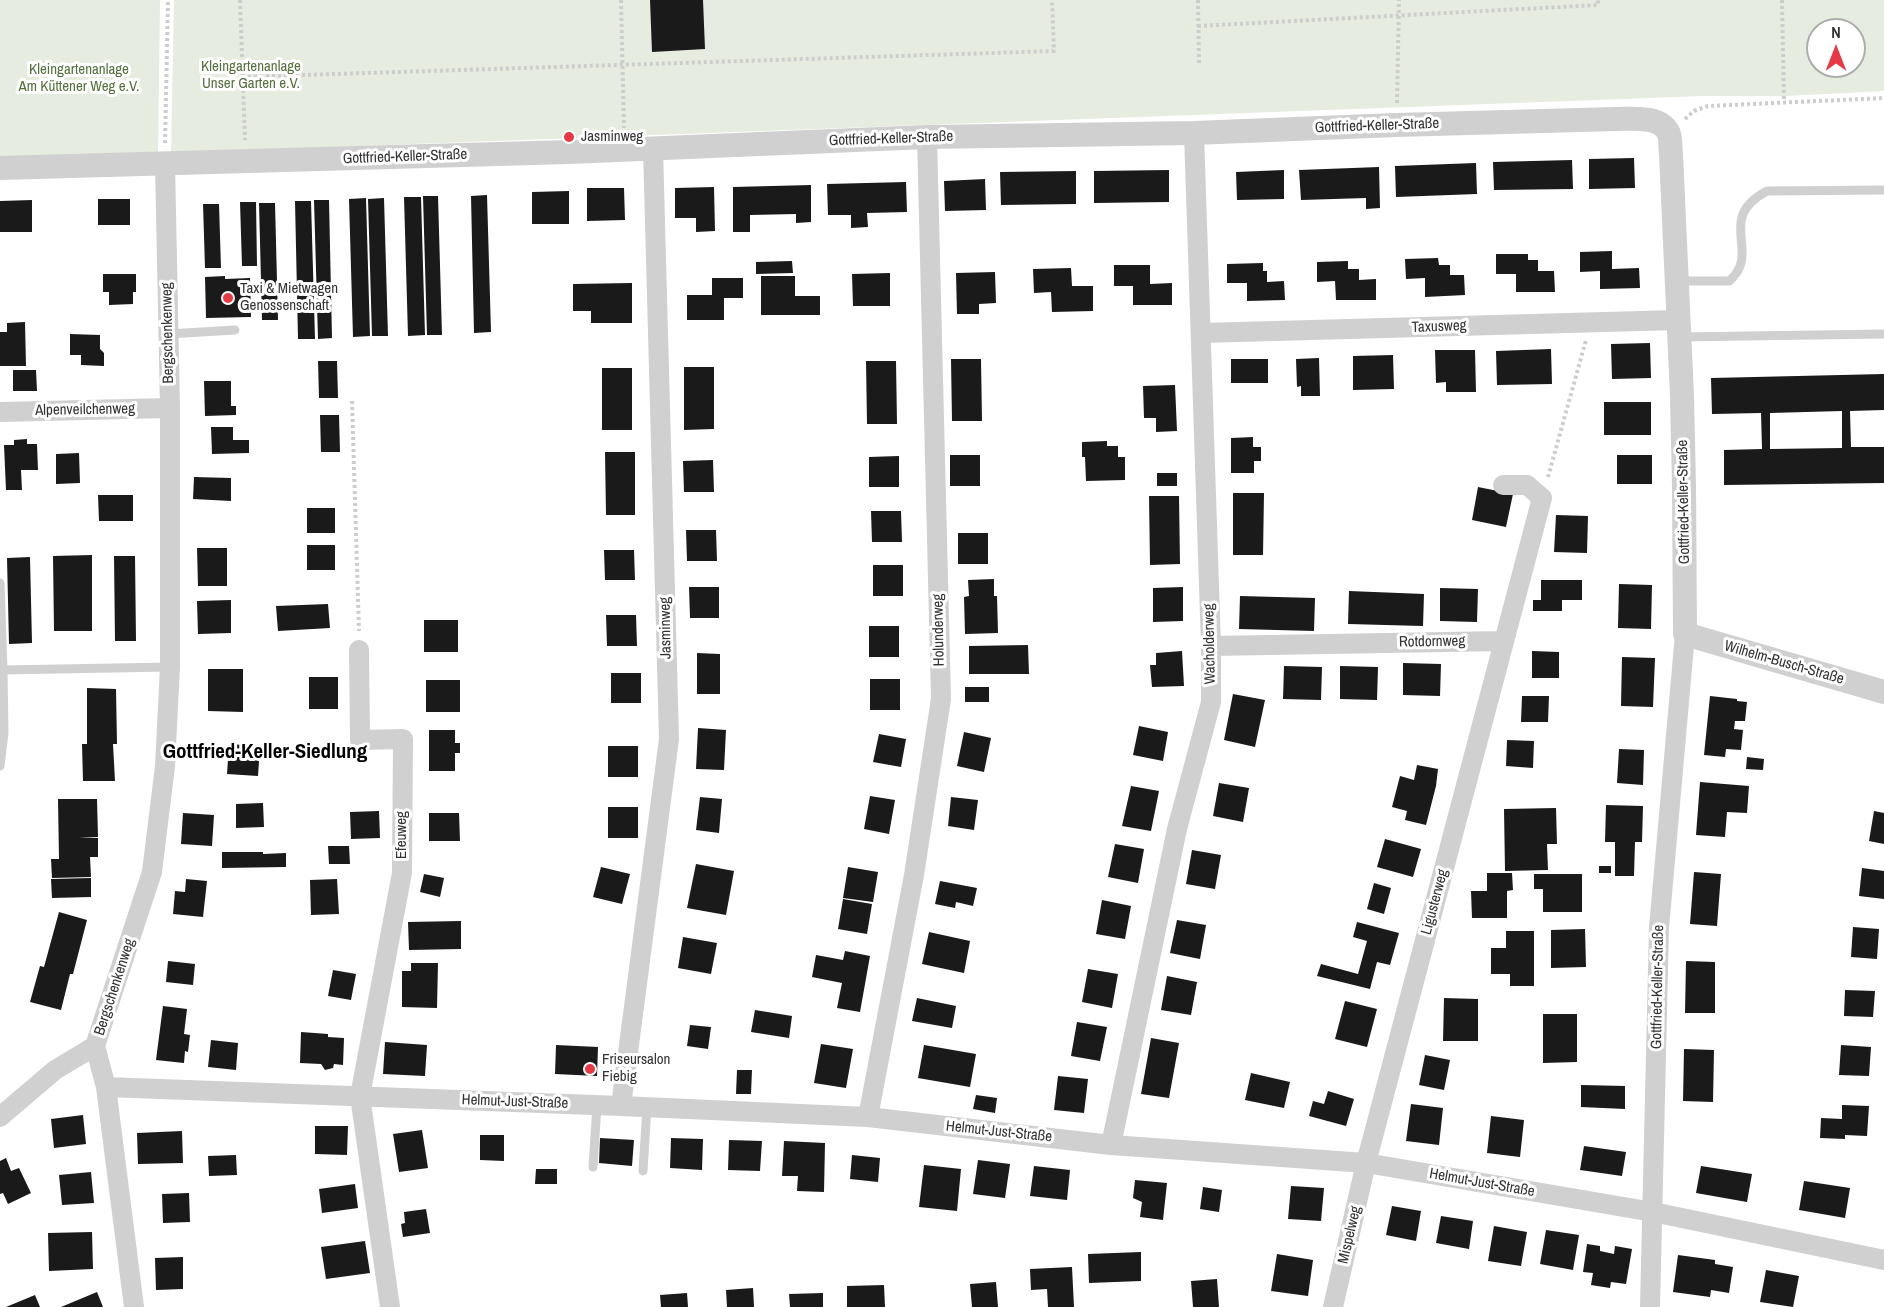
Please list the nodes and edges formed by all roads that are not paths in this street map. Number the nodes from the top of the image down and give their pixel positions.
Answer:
1 (1194, 133) junction
2 (927, 137) junction
3 (653, 148) junction
4 (165, 164) junction
5 (0, 168) edge
6 (1884, 190) edge
7 (1676, 280) junction
8 (1678, 328) junction
9 (235, 330) dead end
10 (1201, 333) junction
11 (168, 334) junction
12 (1884, 334) edge
13 (170, 408) junction
14 (0, 412) edge
15 (1503, 485) dead end
16 (0, 583) edge
17 (1685, 634) junction
18 (1504, 641) junction
19 (1210, 646) junction
20 (359, 650) road end
21 (170, 667) junction
22 (3, 670) junction
23 (1884, 692) edge
24 (0, 766) edge
25 (95, 1046) junction
26 (106, 1087) junction
27 (360, 1096) junction
28 (597, 1105) junction
29 (621, 1106) junction
30 (647, 1107) junction
31 (0, 1117) edge
32 (868, 1117) junction
33 (1111, 1145) junction
34 (1366, 1163) junction
35 (592, 1167) dead end
36 (643, 1171) dead end
37 (1653, 1212) junction
38 (1884, 1260) edge
39 (134, 1307) edge
40 (390, 1307) edge
41 (1334, 1307) edge
42 (1650, 1307) edge

1 - 2 street, Gottfried-Keller-Straße
1 - 7 street, Gottfried-Keller-Straße
1 - 10 street, Wacholderweg
2 - 3 street, Gottfried-Keller-Straße
2 - 32 street, Holunderweg
3 - 4 street, Gottfried-Keller-Straße
3 - 29 street, Jasminweg
4 - 5 street, Gottfried-Keller-Straße
4 - 11 street, Bergschenkenweg
6 - 7 lane
7 - 8 street, Gottfried-Keller-Straße
8 - 10 street, Taxusweg
8 - 12 lane
8 - 17 street, Gottfried-Keller-Straße
9 - 11 lane
10 - 19 street, Wacholderweg
11 - 13 street, Bergschenkenweg
13 - 14 street, Alpenveilchenweg
13 - 21 street, Bergschenkenweg
15 - 18 street
16 - 22 lane
17 - 23 street, Wilhelm-Busch-Straße
17 - 37 street, Gottfried-Keller-Straße
18 - 19 street, Rotdornweg
18 - 34 street, Ligusterweg
19 - 33 street, Wacholderweg
20 - 27 street, Efeuweg
21 - 22 lane
21 - 25 street, Bergschenkenweg
22 - 24 lane
25 - 26 street, Bergschenkenweg
25 - 31 street
26 - 27 street, Helmut-Just-Straße
26 - 39 street, Bergschenkenweg
27 - 28 street, Helmut-Just-Straße
27 - 40 street, Efeuweg
28 - 29 street, Helmut-Just-Straße
28 - 35 lane
29 - 30 street, Helmut-Just-Straße
30 - 32 street, Helmut-Just-Straße
30 - 36 lane
32 - 33 street, Helmut-Just-Straße
33 - 34 street, Helmut-Just-Straße
34 - 37 street, Helmut-Just-Straße
34 - 41 street, Mispelweg
37 - 38 street, Helmut-Just-Straße
37 - 42 street, Gottfried-Keller-Straße

